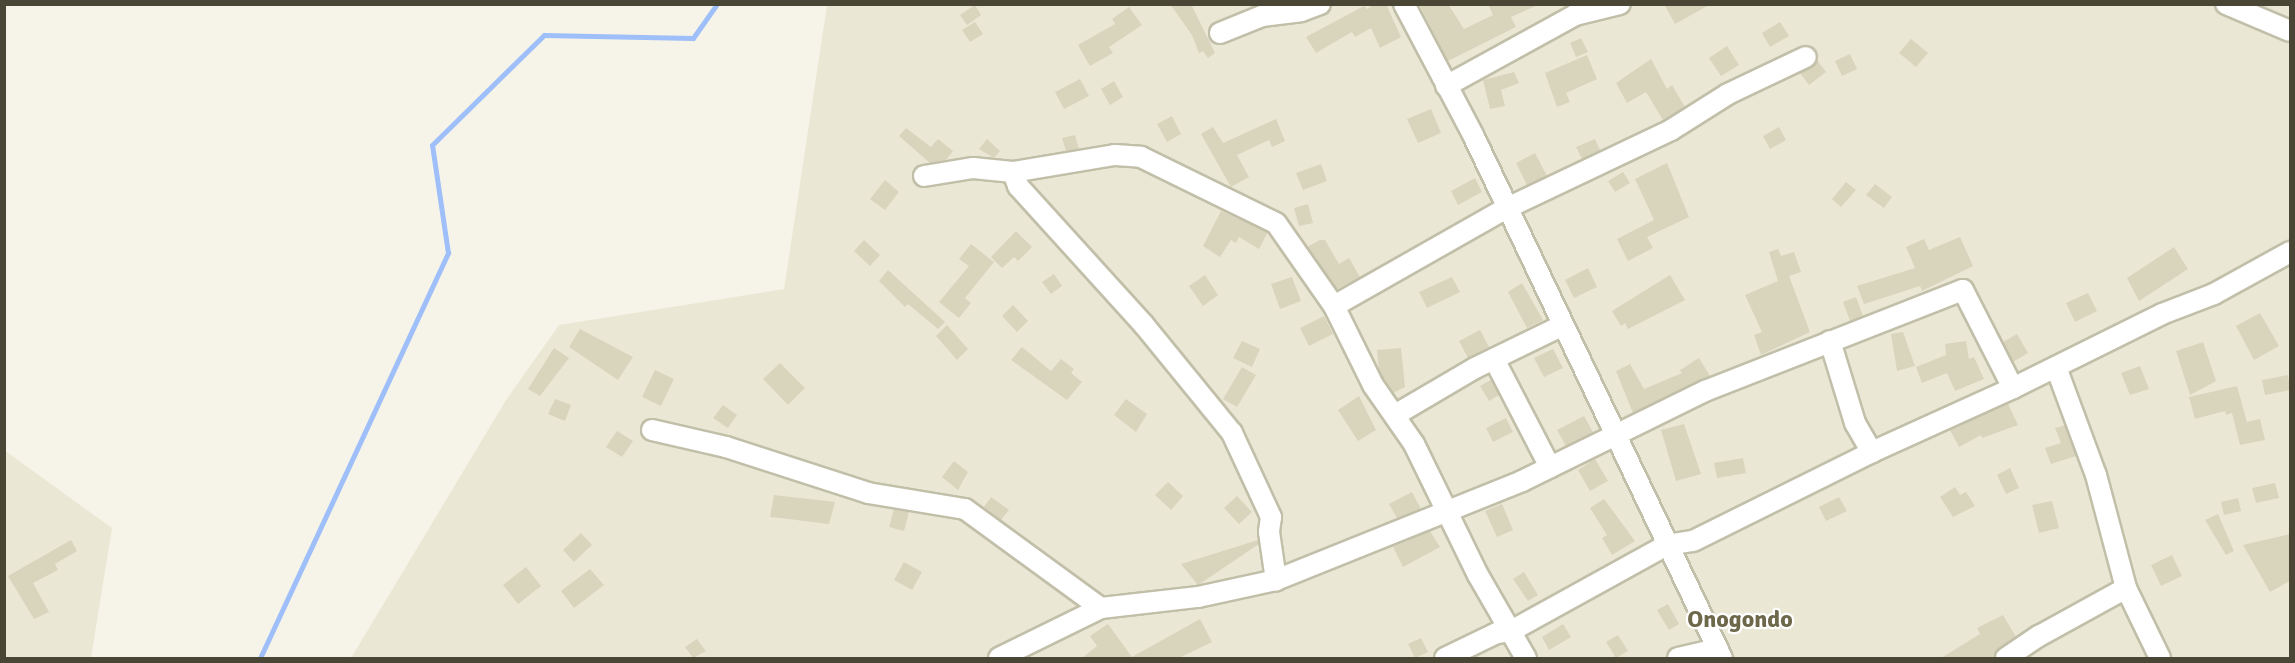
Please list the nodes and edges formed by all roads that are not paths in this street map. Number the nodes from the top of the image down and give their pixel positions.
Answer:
1 (1320, 4) edge
2 (1404, 4) edge
3 (1620, 4) edge
4 (2226, 4) edge
5 (1573, 10) edge
6 (2290, 31) edge
7 (1220, 33) dead end
8 (1806, 57) dead end
9 (1446, 86) junction
10 (1013, 172) junction
11 (924, 176) dead end
12 (1505, 209) junction
13 (2290, 252) edge
14 (1334, 306) junction
15 (1561, 326) junction
16 (1830, 341) junction
17 (1494, 359) junction
18 (2056, 367) junction
19 (2013, 388) junction
20 (1395, 415) junction
21 (652, 430) dead end
22 (1613, 435) junction
23 (1872, 452) junction
24 (1550, 467) junction
25 (1449, 511) junction
26 (1666, 544) junction
27 (1276, 580) junction
28 (2126, 588) junction
29 (1101, 608) junction
30 (1511, 631) junction
31 (1719, 654) edge
32 (999, 658) edge
33 (1445, 658) edge
34 (1526, 658) edge
35 (1677, 658) edge
36 (2006, 658) edge
37 (2160, 658) edge

1 - 7 street
2 - 9 street
3 - 5 street
4 - 6 street
5 - 9 street
8 - 12 street
9 - 12 street
10 - 11 street
10 - 14 street
10 - 27 street
12 - 14 street
12 - 15 street
13 - 18 street
14 - 20 street
15 - 17 street
15 - 22 street
16 - 19 street
16 - 22 street
16 - 23 street
17 - 20 street
17 - 24 street
18 - 19 street
18 - 28 street
19 - 23 street
20 - 25 street
21 - 29 street
22 - 24 street
22 - 26 street
23 - 26 street
24 - 25 street
25 - 27 street
25 - 30 street
26 - 30 street
26 - 31 street
27 - 29 street
28 - 36 street
28 - 37 street
29 - 32 street
30 - 33 street
30 - 34 street
31 - 35 street

